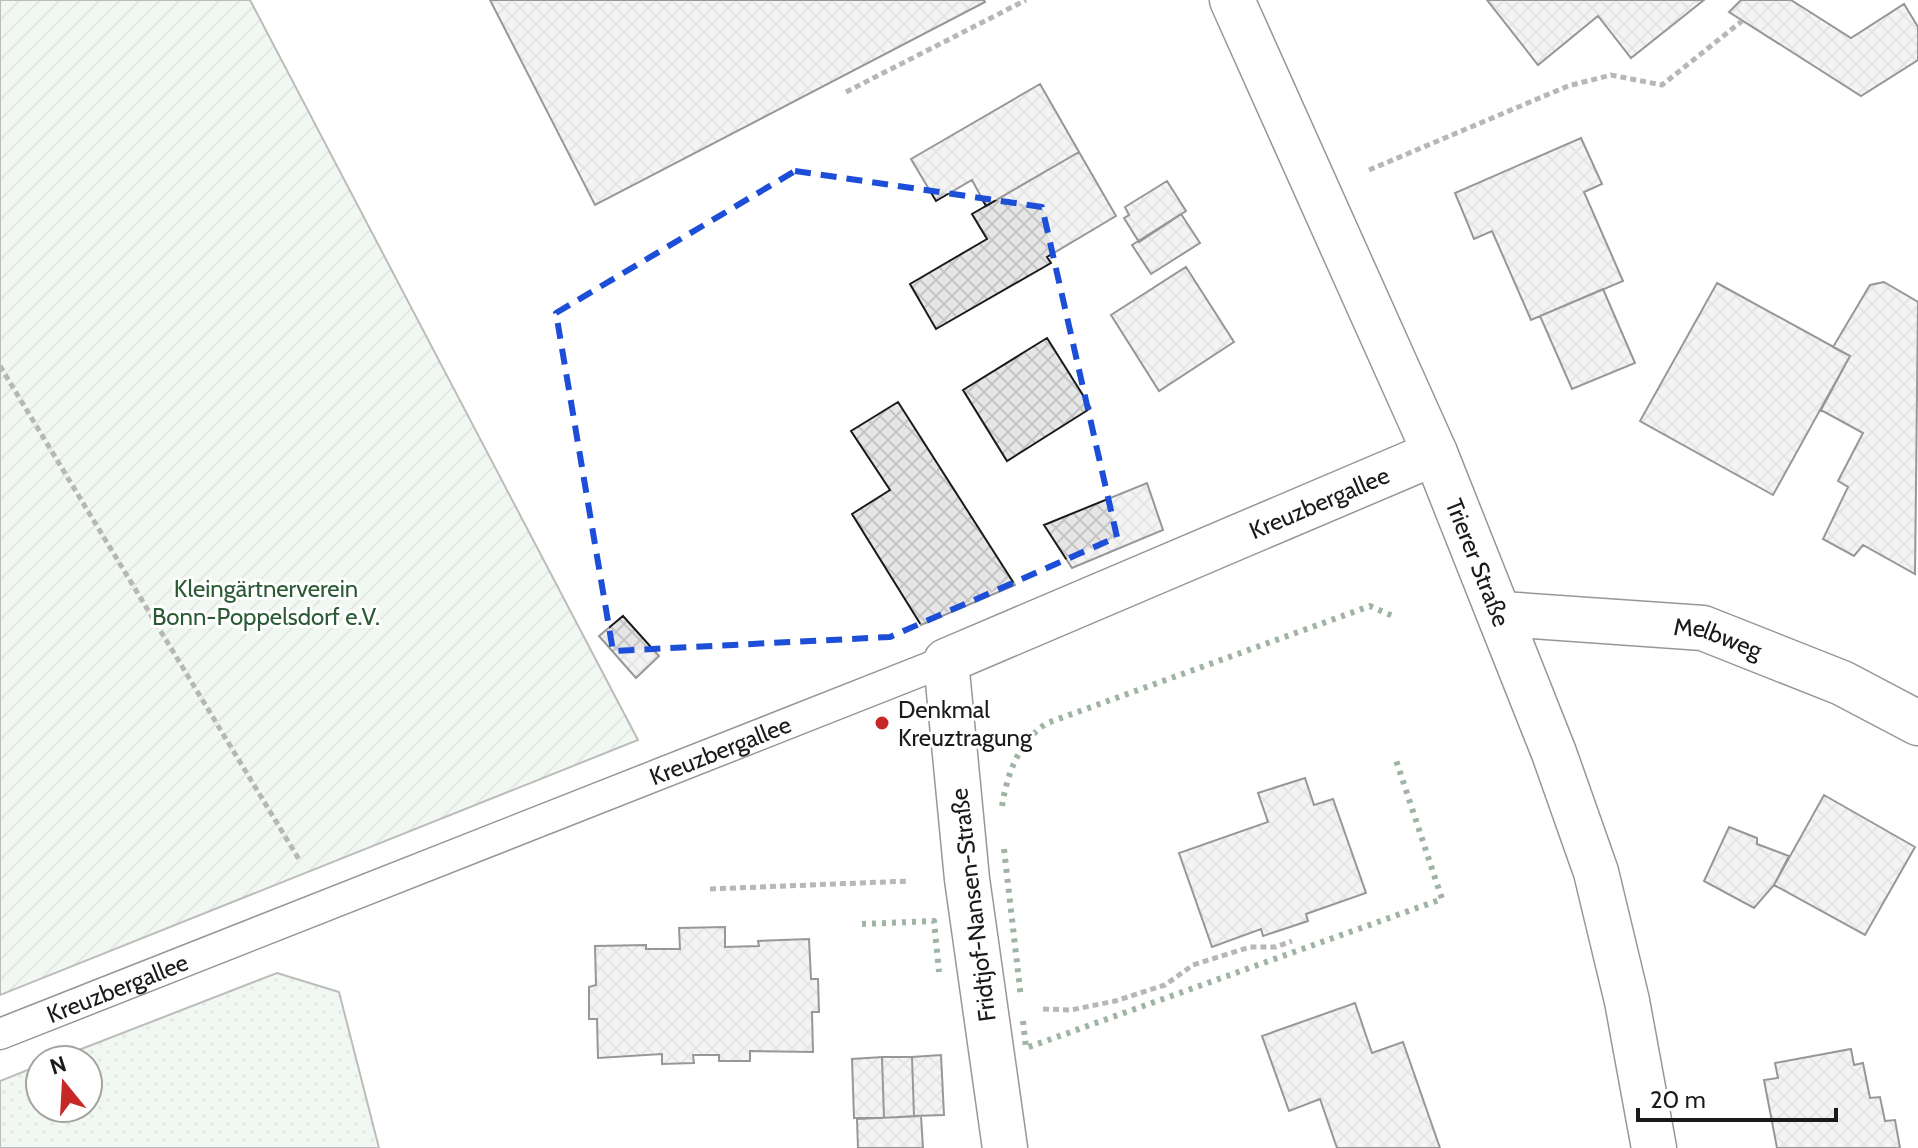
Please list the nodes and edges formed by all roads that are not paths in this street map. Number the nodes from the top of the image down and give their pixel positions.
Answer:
1 (1232, 0) edge
2 (1435, 453) junction
3 (1502, 614) junction
4 (946, 661) junction
5 (1918, 723) edge
6 (0, 1034) edge
7 (1005, 1148) edge
8 (1654, 1148) edge

1 - 2 street, Trierer Straße
2 - 3 street, Trierer Straße
2 - 4 street, Kreuzbergallee
3 - 5 street, Melbweg
3 - 8 street, Trierer Straße
4 - 6 lane, Kreuzbergallee
4 - 7 street, Fridtjof-Nansen-Straße

